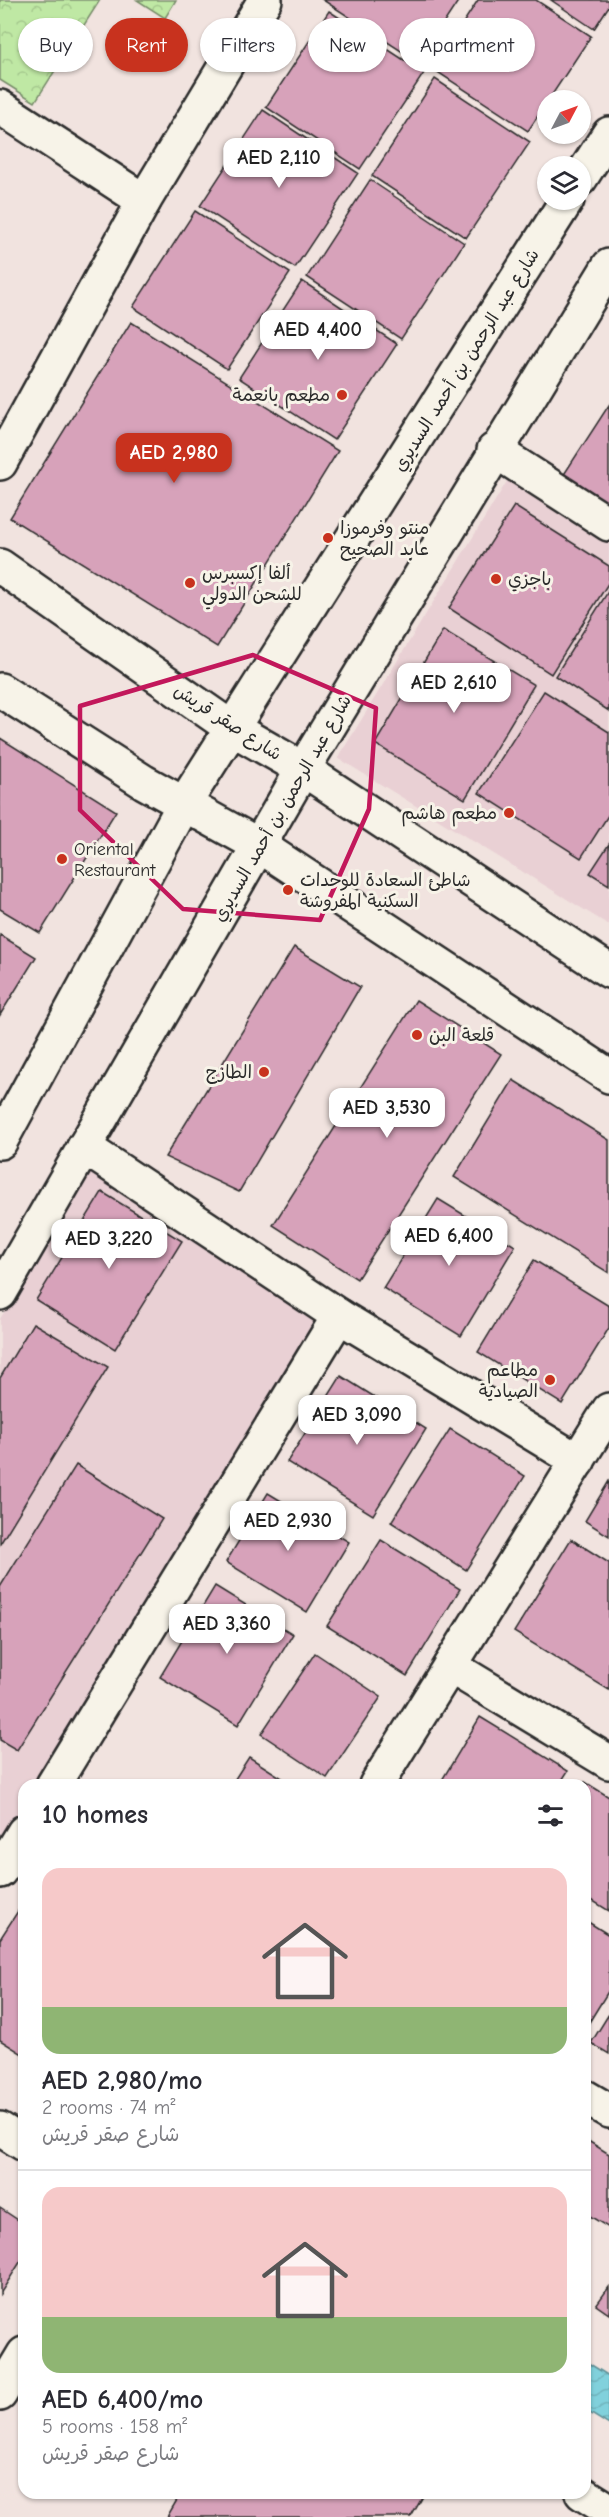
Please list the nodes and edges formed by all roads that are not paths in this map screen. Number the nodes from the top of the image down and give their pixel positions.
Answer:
1 (265, 0) edge
2 (0, 107) edge
3 (609, 134) edge
4 (591, 162) edge
5 (144, 201) junction
6 (561, 210) edge
7 (609, 266) edge
8 (494, 450) junction
9 (0, 463) edge
10 (609, 524) edge
11 (0, 566) edge
12 (0, 690) edge
13 (232, 729) junction
14 (303, 769) junction
15 (184, 804) junction
16 (260, 846) junction
17 (609, 972) edge
18 (609, 1076) edge
19 (0, 1142) edge
20 (84, 1147) junction
21 (0, 1293) edge
22 (339, 1316) junction
23 (609, 1410) edge
24 (578, 1461) junction
25 (450, 1666) junction
26 (609, 1762) edge
27 (56, 1779) edge
28 (380, 1779) edge
29 (18, 1842) edge
30 (0, 1871) edge
31 (591, 2100) edge
32 (609, 2111) edge
33 (0, 2129) edge
34 (18, 2140) edge
35 (18, 2364) edge
36 (0, 2394) edge
37 (591, 2499) edge
38 (609, 2510) edge

1 - 5 street
2 - 5 street
3 - 4 street
5 - 9 street
6 - 13 street, شارع عبد الرحمن بن أحمد السديري
7 - 8 street, شارع عبد الرحمن بن أحمد السديري
8 - 10 street
8 - 14 street, شارع عبد الرحمن بن أحمد السديري
11 - 13 street, شارع صقر قريش
12 - 15 street
13 - 14 street, شارع صقر قريش
13 - 15 street, شارع عبد الرحمن بن أحمد السديري
14 - 16 street, شارع عبد الرحمن بن أحمد السديري
14 - 17 street, شارع صقر قريش
15 - 16 street
15 - 19 street, شارع عبد الرحمن بن أحمد السديري
16 - 18 street
16 - 20 street, شارع عبد الرحمن بن أحمد السديري
20 - 21 street, شارع عبد الرحمن بن أحمد السديري
20 - 22 street
22 - 24 street
22 - 27 street
23 - 24 street
24 - 25 street
25 - 26 street
25 - 28 street
29 - 30 street
31 - 32 street
33 - 34 street
35 - 36 street
37 - 38 street

